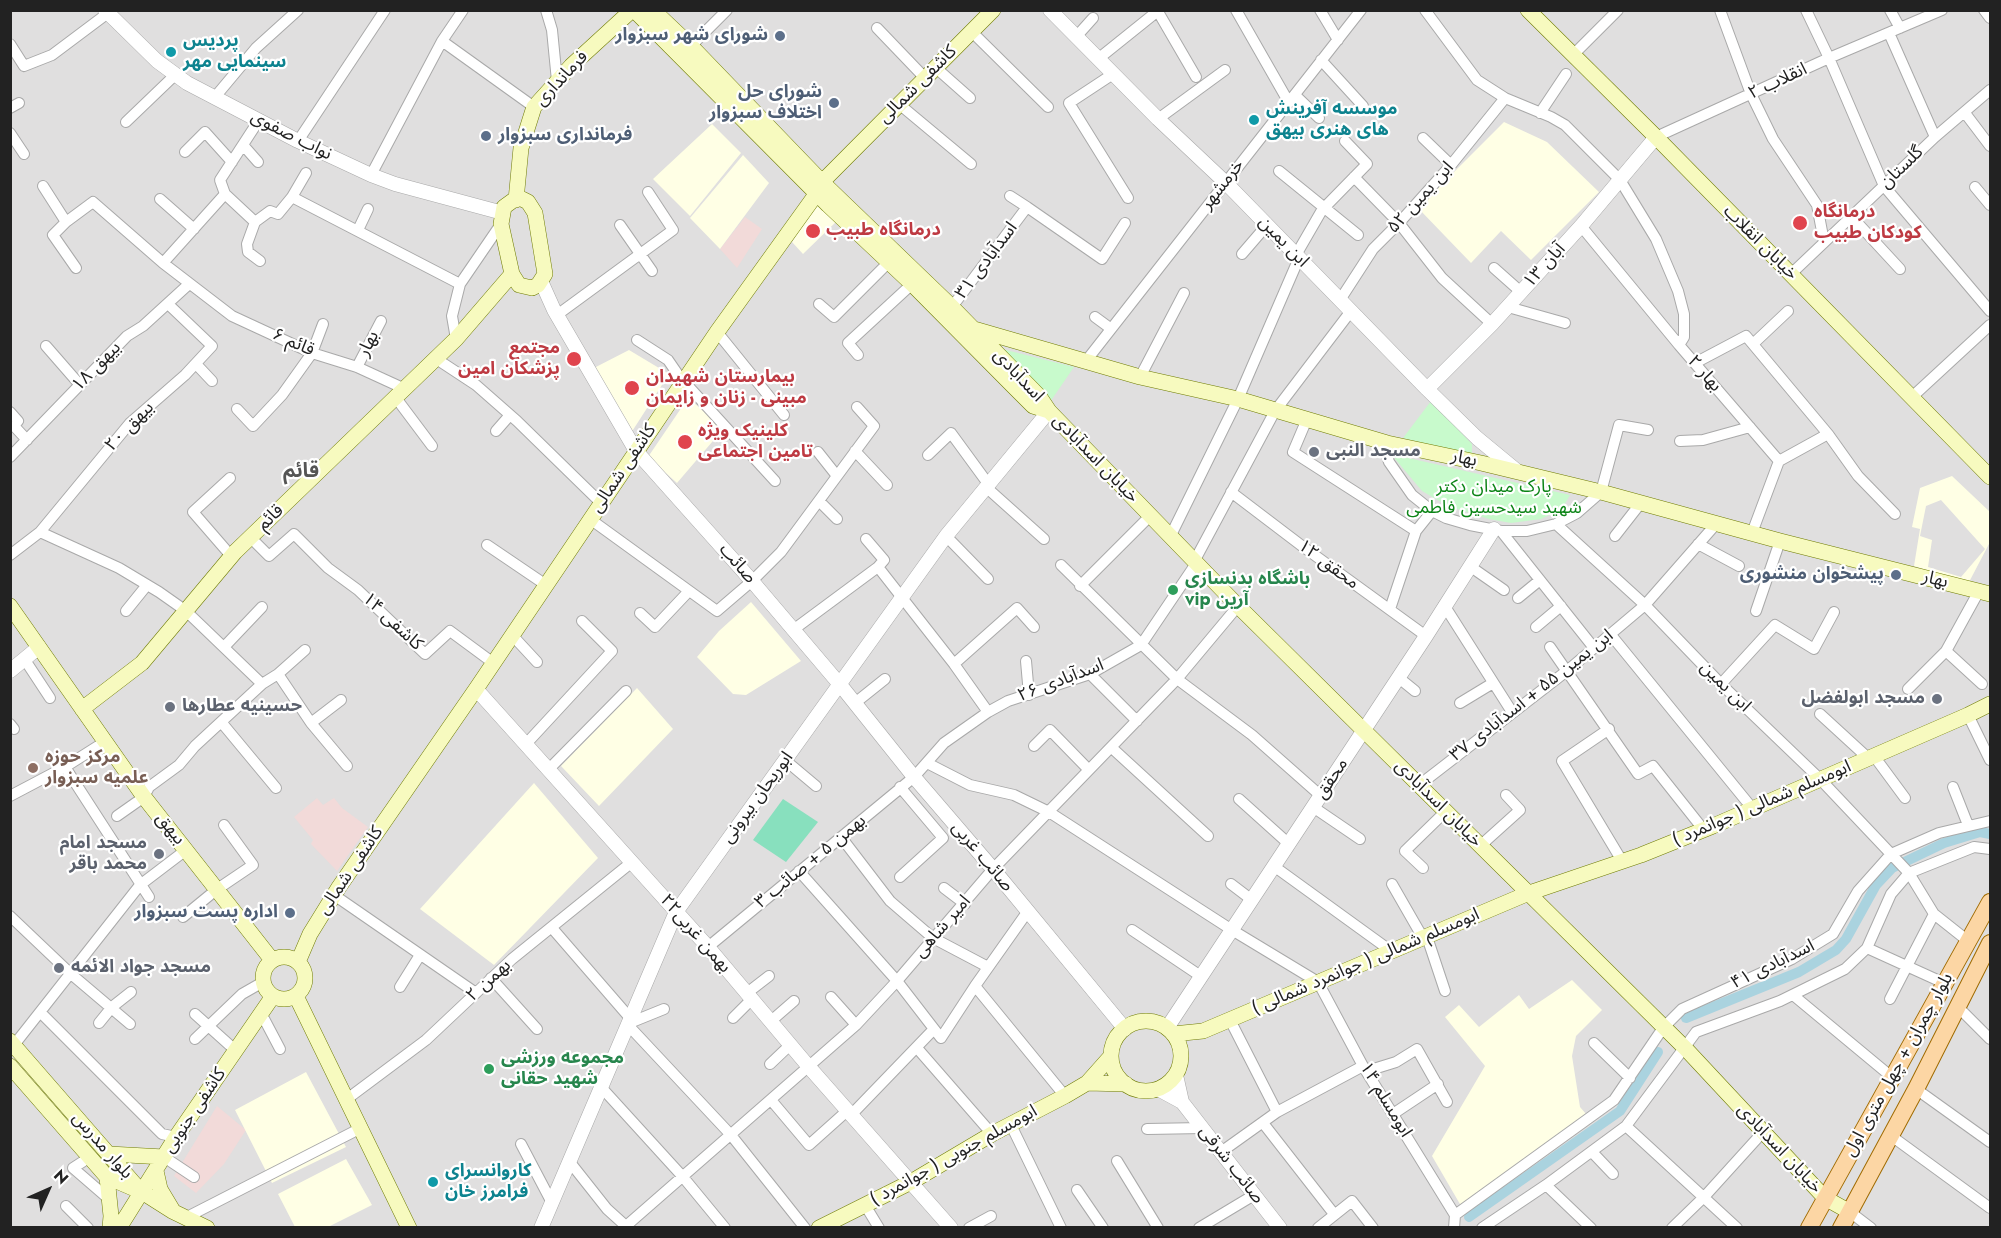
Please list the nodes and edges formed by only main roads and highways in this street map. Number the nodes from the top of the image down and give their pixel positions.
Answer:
1 (633, 10) edge
2 (653, 10) edge
3 (993, 10) edge
4 (1528, 10) edge
5 (820, 188) junction
6 (516, 200) junction
7 (512, 274) junction
8 (974, 329) junction
9 (1048, 411) junction
10 (1990, 477) edge
11 (1985, 593) edge
12 (10, 606) edge
13 (1990, 704) edge
14 (82, 709) junction
15 (1510, 875) junction
16 (1562, 882) junction
17 (1529, 893) junction
18 (1990, 902) edge
19 (1504, 904) junction
20 (1548, 913) junction
21 (1989, 950) edge
22 (272, 960) junction
23 (298, 962) junction
24 (273, 996) junction
25 (296, 996) junction
26 (1170, 1031) junction
27 (1203, 1031) junction
28 (12, 1043) edge
29 (1181, 1052) junction
30 (1112, 1056) junction
31 (10, 1066) edge
32 (1087, 1083) junction
33 (1126, 1084) junction
34 (109, 1154) junction
35 (164, 1157) junction
36 (156, 1171) junction
37 (107, 1177) junction
38 (142, 1192) junction
39 (1825, 1198) junction
40 (172, 1211) junction
41 (1850, 1212) junction
42 (824, 1226) edge
43 (110, 1227) edge
44 (119, 1227) edge
45 (207, 1227) edge
46 (409, 1227) edge
47 (1809, 1227) edge
48 (1841, 1227) edge

1 - 5 main road, اسدآبادی
1 - 6 main road, فرمانداری
2 - 5 main road, اسدآبادی
3 - 5 main road, کاشفی شمالی
4 - 10 main road, خیابان انقلاب
5 - 8 main road, اسدآبادی
5 - 9 main road, اسدآبادی
5 - 23 main road, کاشفی شمالی
6 - 7 main road
6 - 7 main road
7 - 14 main road, قائم
8 - 9 main road, اسدآبادی
8 - 11 main road, بهار
9 - 15 main road, خیابان اسدآبادی
12 - 14 main road, بیهق
13 - 16 main road, ابومسلم شمالی ( جوانمرد )
14 - 22 main road, بیهق
15 - 16 main road
15 - 17 main road, خیابان اسدآبادی
16 - 17 main road, ابومسلم شمالی ( جوانمرد )
17 - 19 main road, ابومسلم شمالی ( جوانمرد شمالی )
17 - 20 main road, خیابان اسدآبادی
18 - 39 main road, بلوار چمران + چهل متری اول
19 - 20 main road
19 - 27 main road, ابومسلم شمالی ( جوانمرد شمالی )
20 - 39 main road, خیابان اسدآبادی
21 - 41 main road, بلوار چمران + چهل متری اول
22 - 23 main road
22 - 24 main road
23 - 25 main road
24 - 25 main road
24 - 35 main road, کاشفی جنوبی
25 - 46 main road
26 - 27 main road
26 - 29 main road
26 - 30 main road
27 - 29 main road
28 - 34 main road, بلوار مدرس
29 - 33 main road
30 - 32 main road, ابومسلم جنوبی ( جوانمرد )
30 - 33 main road
31 - 37 main road, بلوار مدرس
32 - 33 main road
32 - 42 main road, ابومسلم جنوبی ( جوانمرد )
34 - 35 main road
34 - 38 main road, بلوار مدرس
35 - 36 main road, کاشفی جنوبی
36 - 38 main road, کاشفی جنوبی
36 - 40 main road
37 - 38 main road, بلوار مدرس
37 - 43 main road
38 - 40 main road
38 - 44 main road, کاشفی جنوبی
39 - 41 main road, خیابان اسدآبادی
39 - 47 main road, بلوار چمران + چهل متری اول
40 - 45 main road
41 - 48 main road, بلوار چمران + چهل متری اول

